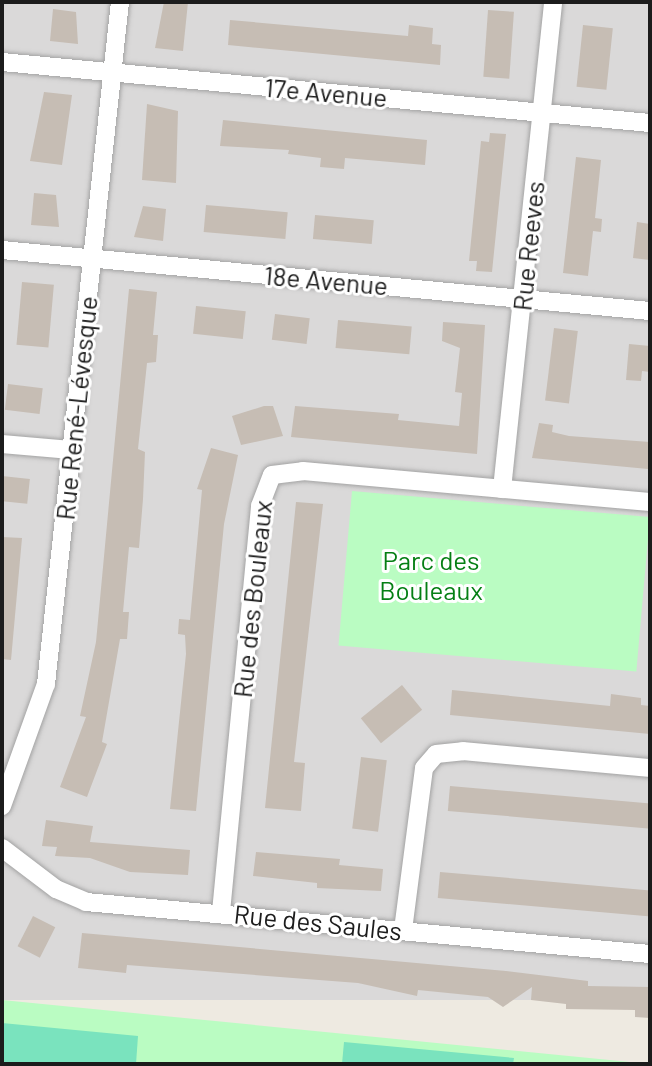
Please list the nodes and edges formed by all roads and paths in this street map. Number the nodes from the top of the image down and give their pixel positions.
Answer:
1 (120, 2) edge
2 (553, 2) edge
3 (2, 62) edge
4 (113, 72) junction
5 (541, 112) junction
6 (650, 123) edge
7 (2, 250) edge
8 (93, 258) junction
9 (522, 299) junction
10 (650, 311) edge
11 (2, 444) edge
12 (71, 450) junction
13 (502, 489) junction
14 (650, 502) edge
15 (650, 768) edge
16 (2, 806) edge
17 (2, 848) edge
18 (221, 912) junction
19 (403, 930) junction
20 (650, 954) edge

1 - 4 street, Rue René-Lévesque
2 - 5 street, Rue Reeves
3 - 4 street, 17e Avenue
4 - 5 street, 17e Avenue
4 - 8 street, Rue René-Lévesque
5 - 6 street, 17e Avenue
5 - 9 street, Rue Reeves
7 - 8 street, 18e Avenue
8 - 9 street, 18e Avenue
8 - 12 street, Rue René-Lévesque
9 - 10 street, 18e Avenue
9 - 13 street, Rue Reeves
11 - 12 street
12 - 16 street, Rue René-Lévesque
13 - 14 street, Rue des Bouleaux
13 - 18 street, Rue des Bouleaux
15 - 19 street
17 - 18 street, Rue des Saules
18 - 19 street, Rue des Saules
19 - 20 street, Rue des Saules

